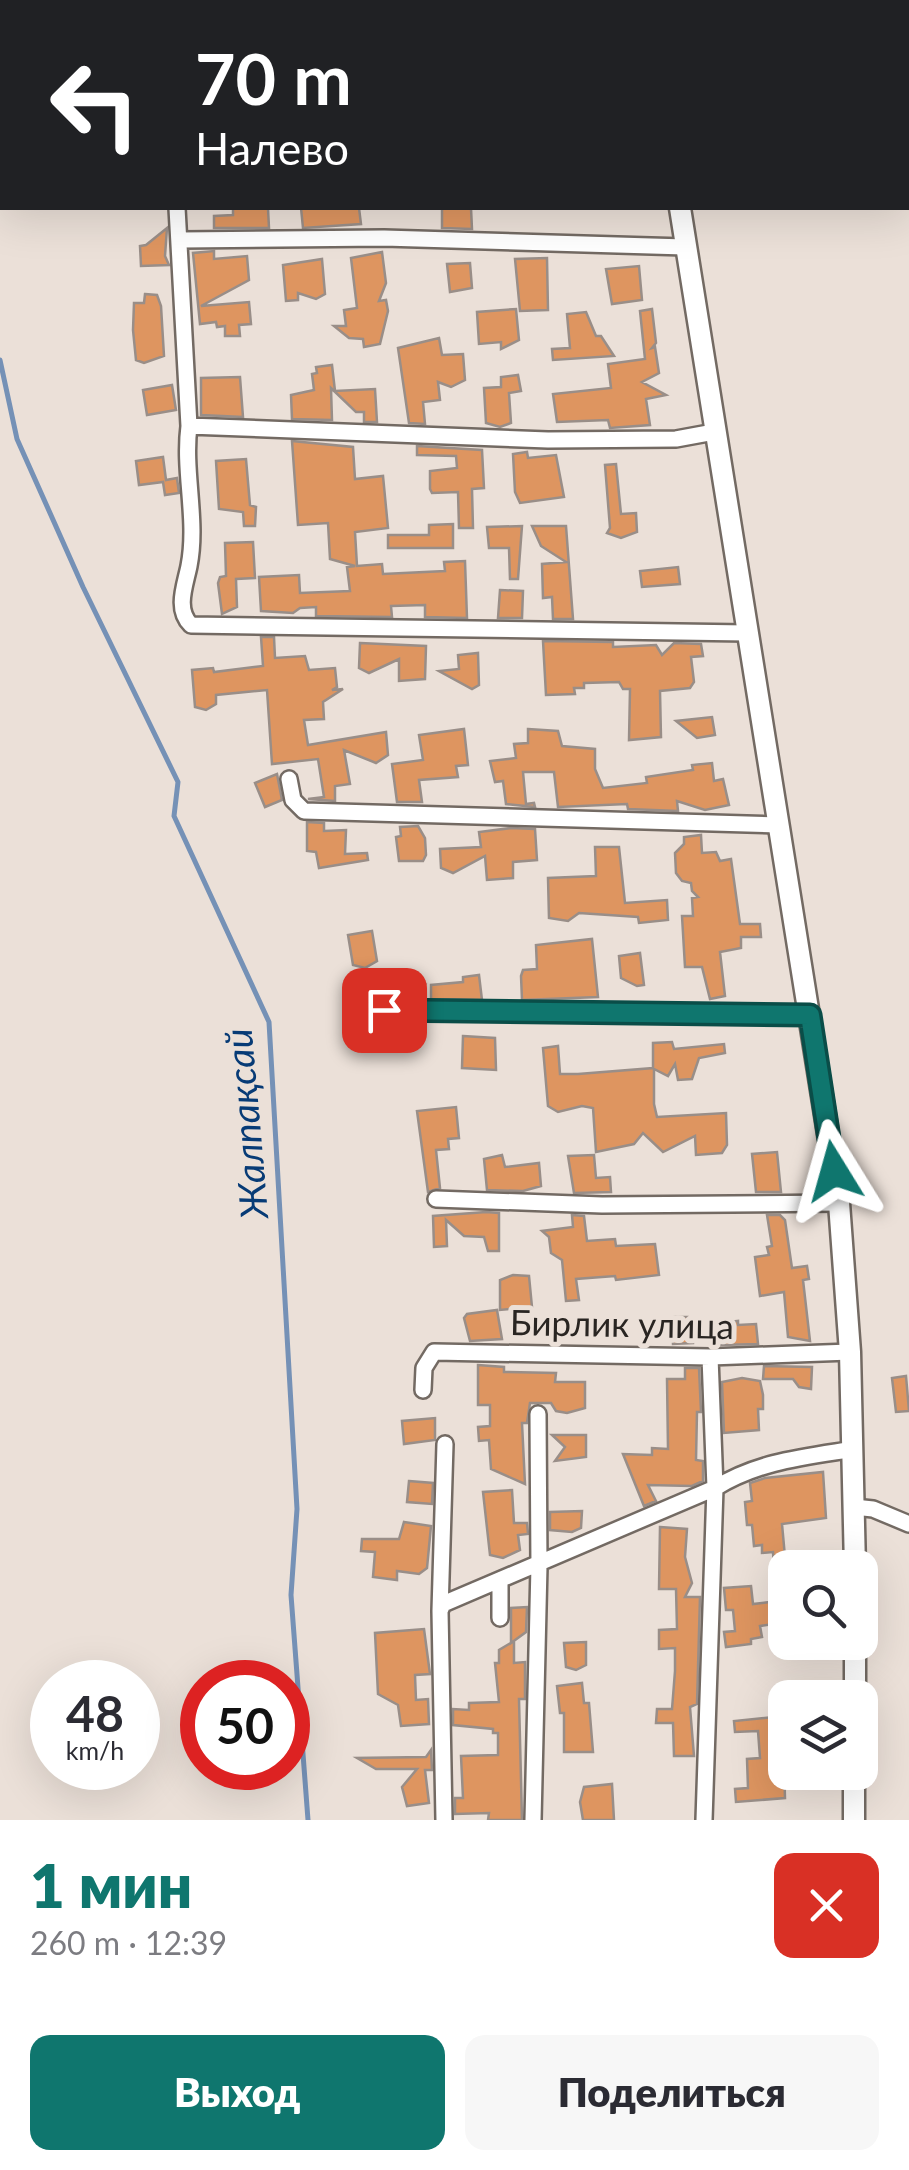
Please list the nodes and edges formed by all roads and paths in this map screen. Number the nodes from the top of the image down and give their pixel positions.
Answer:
1 (178, 210) edge
2 (680, 210) edge
3 (182, 240) junction
4 (685, 247) junction
5 (188, 426) junction
6 (714, 432) junction
7 (747, 634) junction
8 (289, 780) dead end
9 (779, 825) junction
10 (384, 1010) dead end
11 (810, 1015) junction
12 (436, 1199) dead end
13 (839, 1202) junction
14 (850, 1352) junction
15 (710, 1357) junction
16 (423, 1390) dead end
17 (538, 1414) dead end
18 (445, 1444) dead end
19 (854, 1449) junction
20 (715, 1488) junction
21 (854, 1507) junction
22 (909, 1524) edge
23 (855, 1550) edge
24 (539, 1566) junction
25 (500, 1580) junction
26 (440, 1611) junction
27 (500, 1618) dead end
28 (854, 1790) edge
29 (444, 1820) edge
30 (533, 1820) edge
31 (704, 1820) edge
32 (854, 1820) edge

1 - 3 street
2 - 4 main road
3 - 4 street
3 - 5 street
4 - 6 main road
5 - 6 street
5 - 7 street
6 - 7 main road
7 - 9 main road
8 - 9 street
9 - 11 main road
10 - 11 street
11 - 13 main road
12 - 13 street
13 - 14 main road
14 - 15 street, Бирлик улица
14 - 19 main road
15 - 16 street, Бирлик улица
15 - 20 street
17 - 24 street
18 - 26 street
19 - 20 street
19 - 21 main road
20 - 24 street
20 - 31 street
21 - 22 street
21 - 23 main road
24 - 25 street
24 - 30 street
25 - 26 street
25 - 27 street
26 - 29 street
28 - 32 main road

